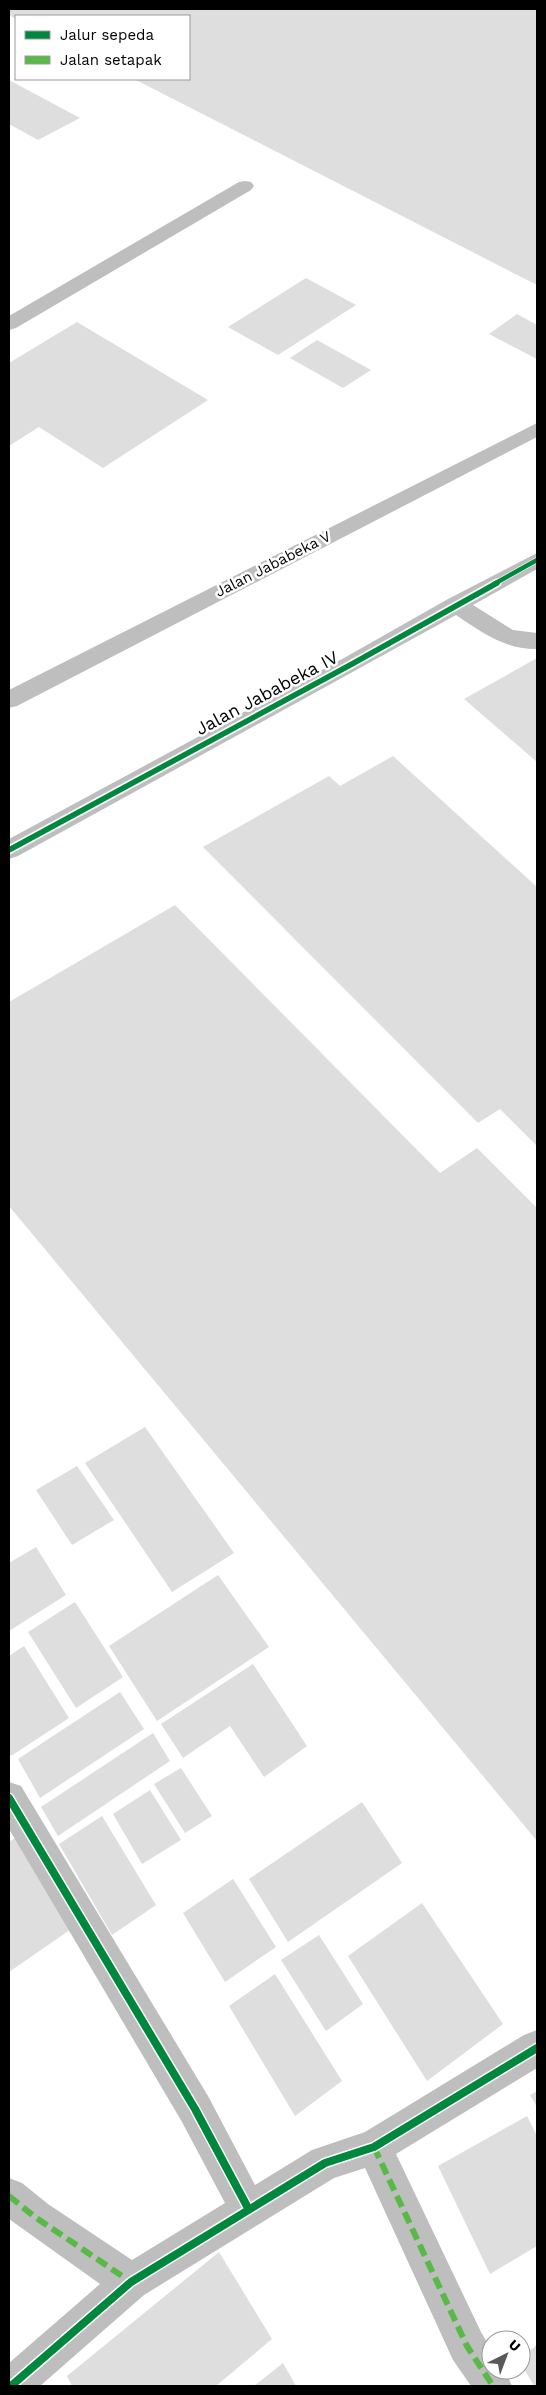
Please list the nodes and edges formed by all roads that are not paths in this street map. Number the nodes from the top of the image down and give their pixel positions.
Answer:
1 (245, 186) dead end
2 (9, 324) edge
3 (537, 429) edge
4 (537, 560) edge
5 (456, 604) junction
6 (537, 641) edge
7 (9, 700) edge
8 (9, 850) edge
9 (9, 1798) edge
10 (537, 2048) edge
11 (374, 2147) junction
12 (9, 2196) edge
13 (248, 2208) junction
14 (131, 2282) junction
15 (11, 2386) edge
16 (492, 2386) edge

1 - 2 street
3 - 7 street, Jalan Jababeka V
4 - 5 street, Jalan Jababeka IV
5 - 6 street
5 - 8 street, Jalan Jababeka IV
9 - 13 street
10 - 11 street
11 - 13 street
11 - 16 street
12 - 14 street
13 - 14 street
14 - 15 street

